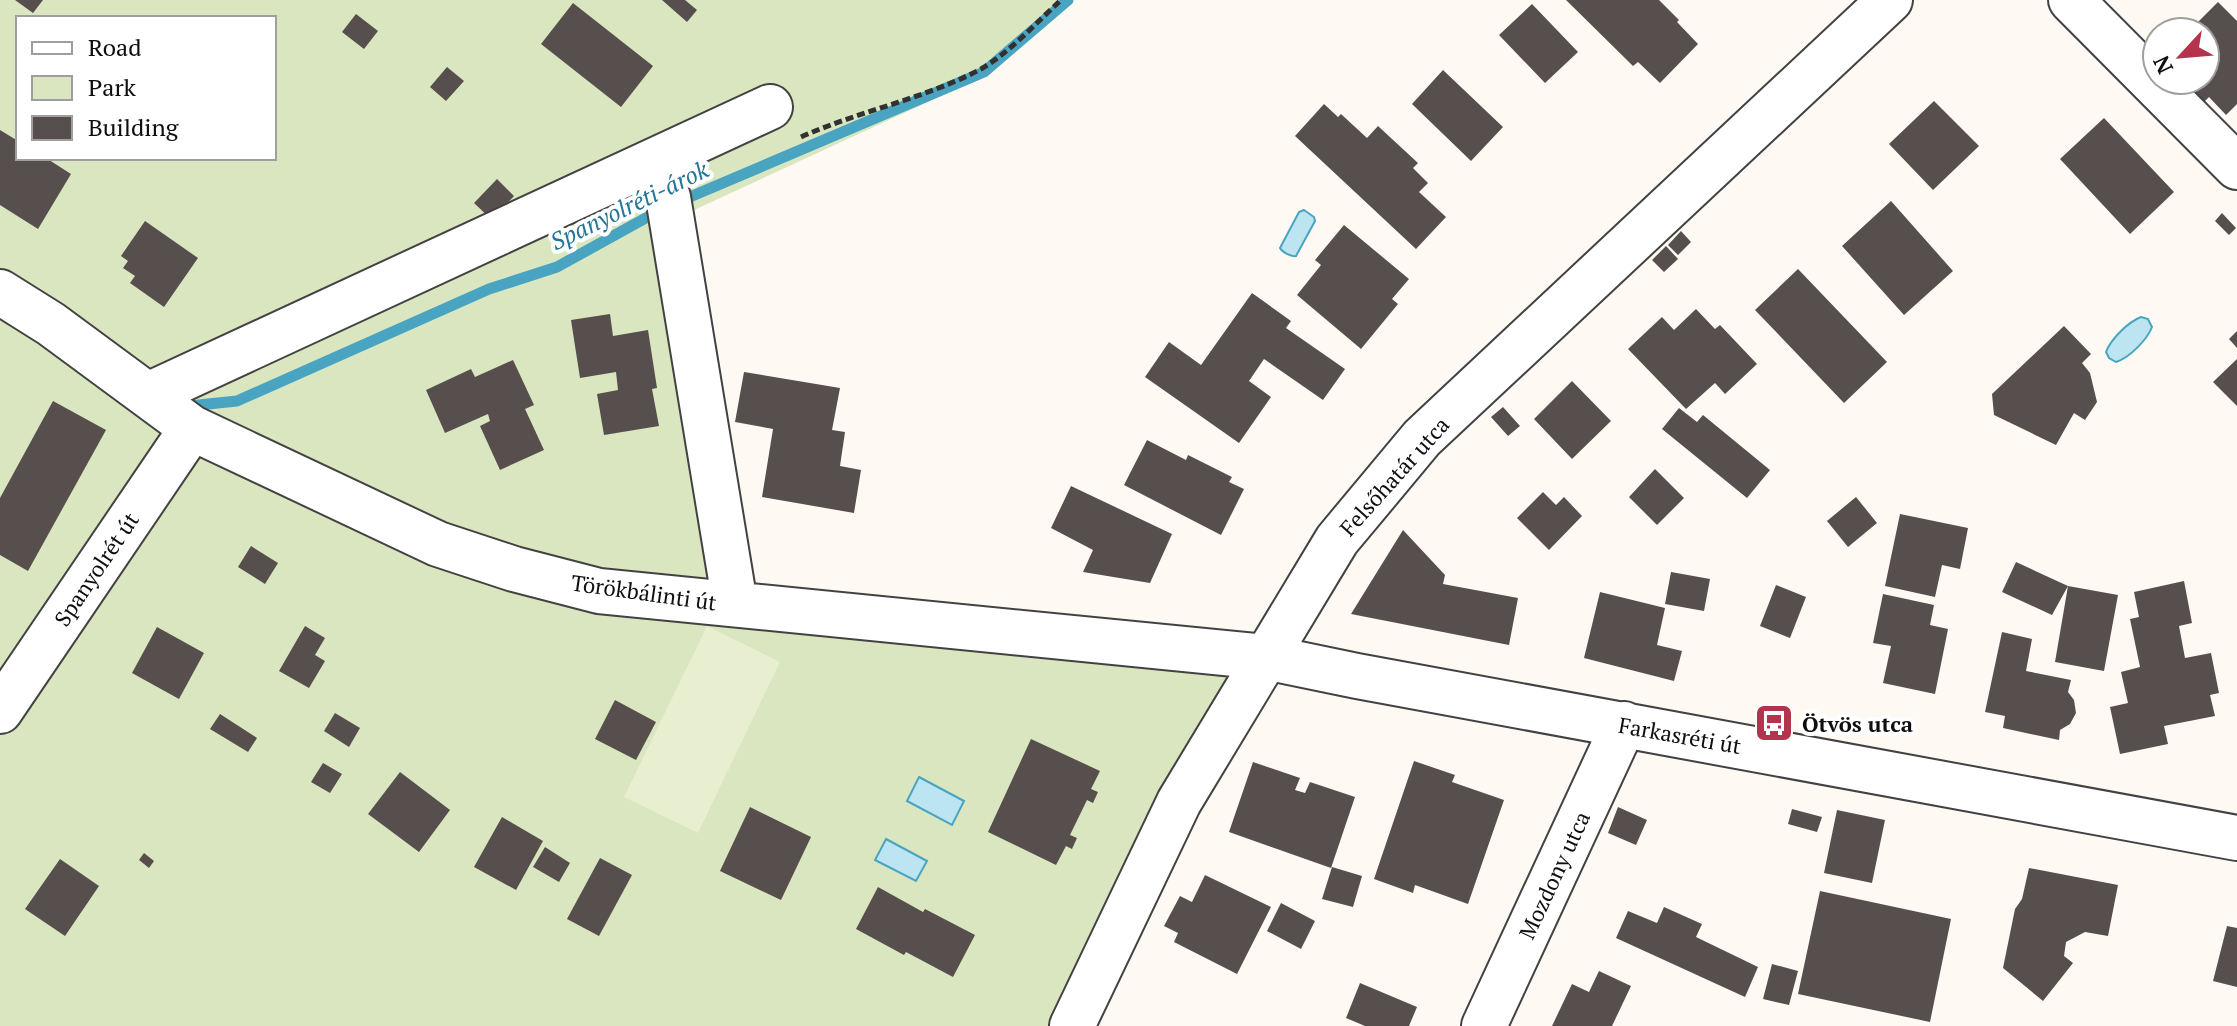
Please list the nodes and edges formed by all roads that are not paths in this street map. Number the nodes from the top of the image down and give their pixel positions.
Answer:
1 (1890, 0) edge
2 (2071, 0) edge
3 (782, 124) road end
4 (2237, 167) edge
5 (670, 207) dead end
6 (0, 292) edge
7 (148, 395) junction
8 (192, 428) junction
9 (735, 604) junction
10 (1265, 657) junction
11 (0, 711) edge
12 (1624, 724) junction
13 (2237, 838) edge
14 (1072, 1026) edge
15 (1484, 1026) edge

1 - 10 street, Felsőhatár utca
2 - 4 street
3 - 7 street
5 - 9 street
6 - 7 street, Törökbálinti út
7 - 8 street, Törökbálinti út
8 - 9 street, Törökbálinti út
8 - 11 street, Spanyolrét út
9 - 10 street, Törökbálinti út
10 - 12 street, Farkasréti út
10 - 14 street, Felsőhatár utca
12 - 13 street, Farkasréti út
12 - 15 street, Mozdony utca

